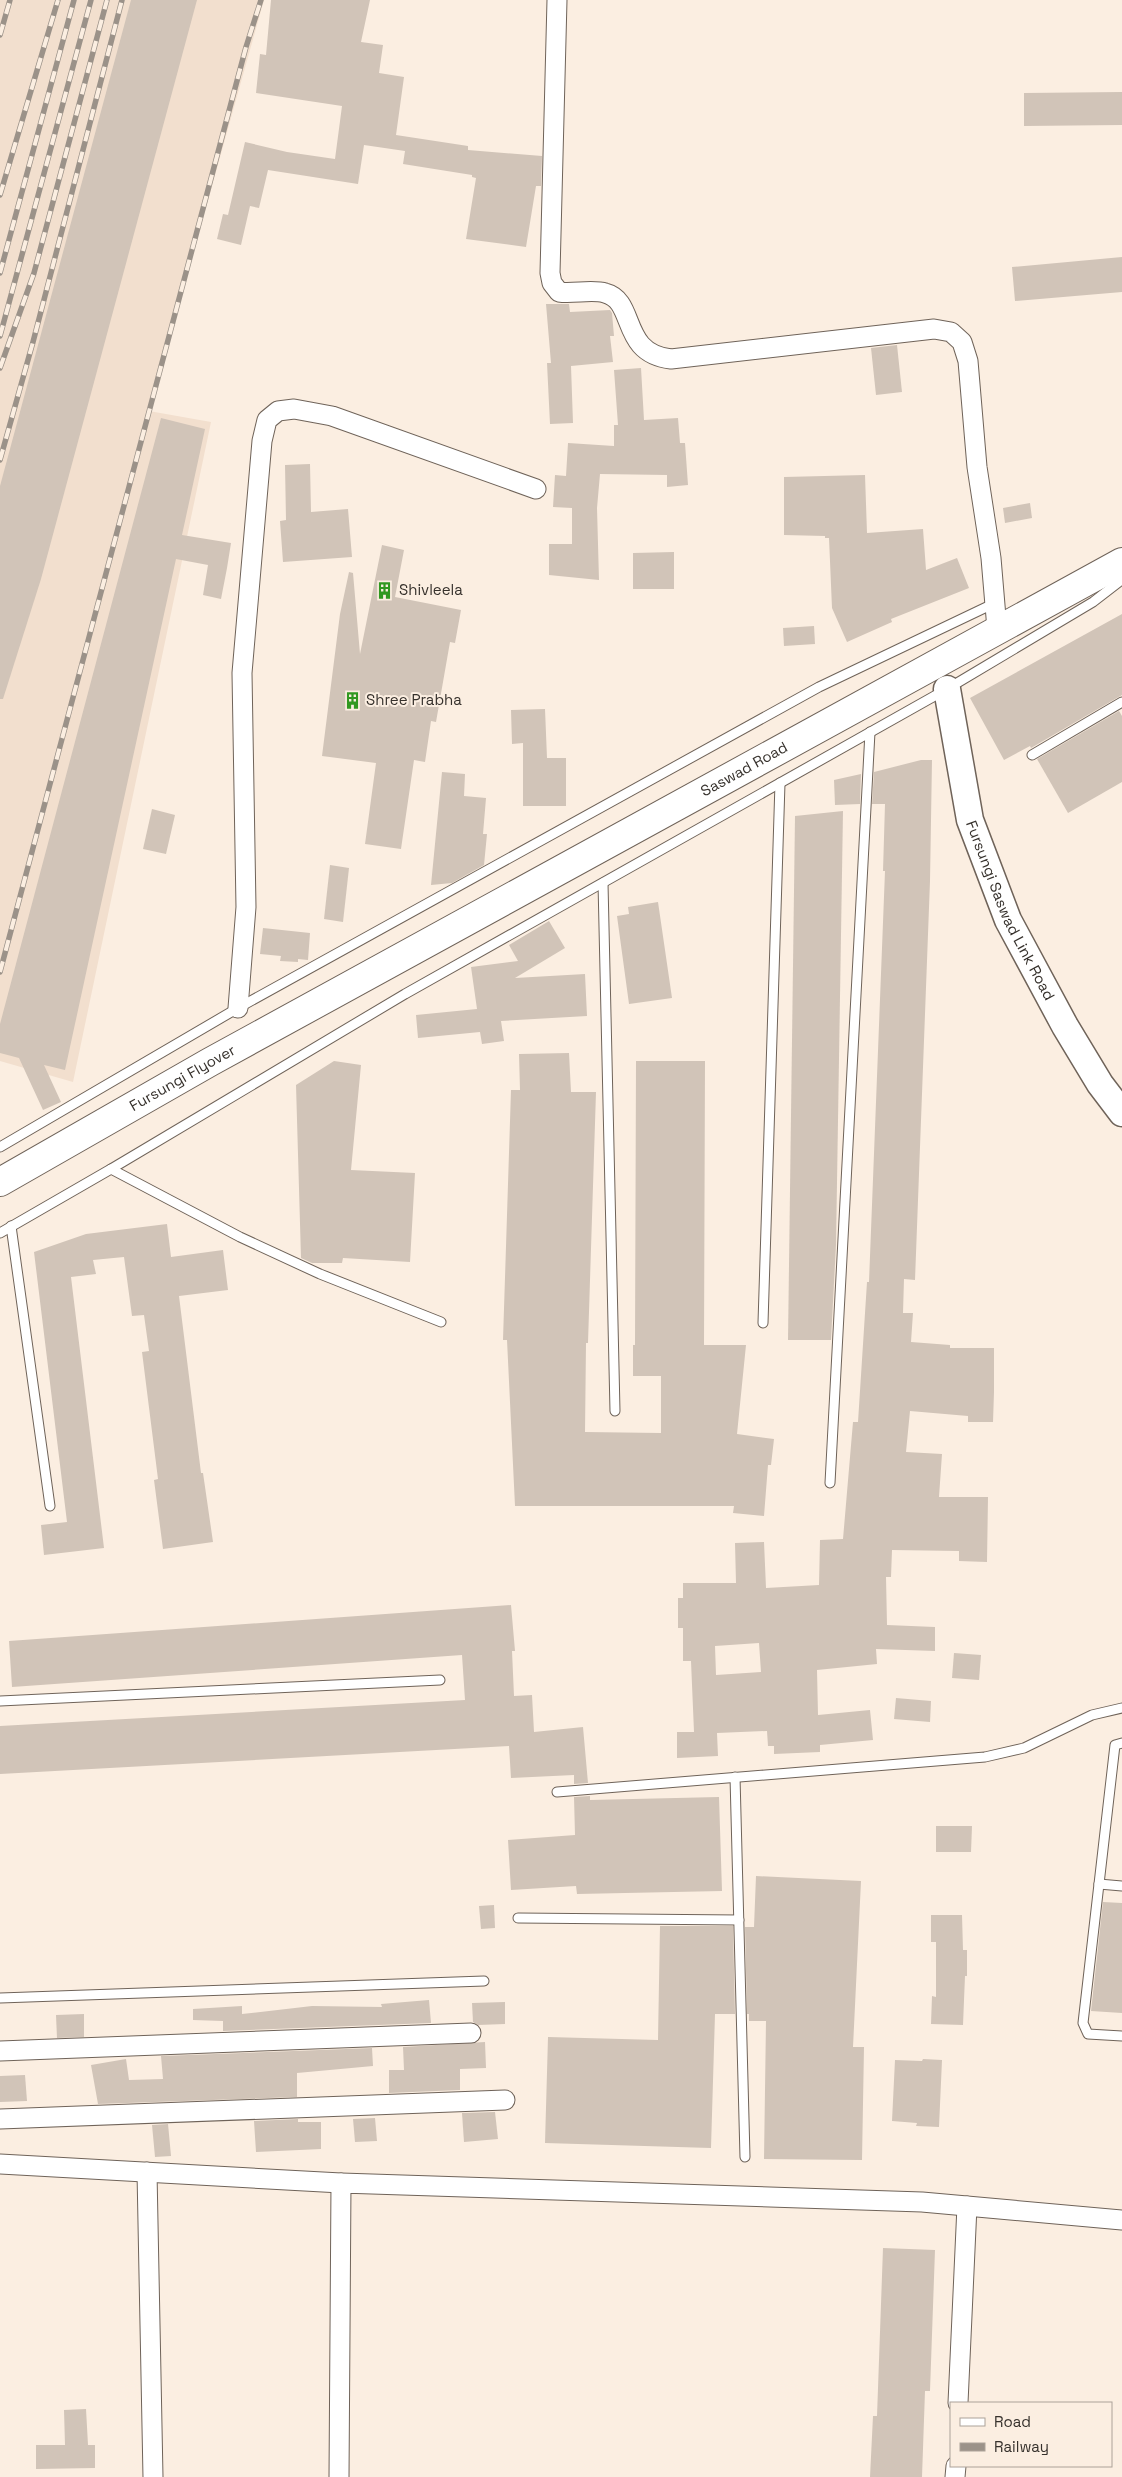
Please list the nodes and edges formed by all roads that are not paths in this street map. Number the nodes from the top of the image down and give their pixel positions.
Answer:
1 (557, 0) edge
2 (536, 489) dead end
3 (1121, 563) edge
4 (996, 616) junction
5 (947, 689) junction
6 (1122, 702) edge
7 (870, 732) junction
8 (1032, 755) dead end
9 (780, 783) junction
10 (603, 883) junction
11 (366, 976) joint
12 (238, 1008) junction
13 (1122, 1113) edge
14 (0, 1147) edge
15 (111, 1169) junction
16 (0, 1182) edge
17 (11, 1226) junction
18 (0, 1232) edge
19 (442, 1322) dead end
20 (762, 1324) dead end
21 (615, 1411) dead end
22 (830, 1483) dead end
23 (50, 1506) dead end
24 (440, 1680) dead end
25 (0, 1701) edge
26 (1122, 1708) edge
27 (1122, 1743) edge
28 (735, 1778) junction
29 (557, 1792) dead end
30 (1100, 1884) junction
31 (1122, 1886) edge
32 (518, 1918) dead end
33 (739, 1920) junction
34 (484, 1981) dead end
35 (0, 1998) edge
36 (471, 2033) dead end
37 (1122, 2036) edge
38 (0, 2052) edge
39 (505, 2100) dead end
40 (0, 2119) edge
41 (745, 2157) dead end
42 (0, 2164) edge
43 (147, 2172) junction
44 (341, 2183) junction
45 (967, 2206) junction
46 (1122, 2220) edge
47 (958, 2402) edge
48 (153, 2477) edge
49 (339, 2477) edge

1 - 4 street
2 - 12 street
3 - 4 highway, Saswad Road
3 - 5 lane
4 - 11 highway, Saswad Road
4 - 12 lane
5 - 7 lane
5 - 13 street, Fursungi Saswad Link Road
6 - 8 lane
7 - 9 lane
7 - 22 lane
9 - 10 lane
9 - 20 lane
10 - 15 lane
10 - 21 lane
11 - 16 highway, Fursungi Flyover
12 - 14 lane
15 - 17 lane
15 - 19 lane
17 - 18 lane
17 - 23 lane
24 - 25 lane
26 - 28 lane
27 - 30 lane
28 - 29 lane
28 - 33 lane
30 - 31 lane
30 - 37 lane
32 - 33 lane
33 - 41 lane
34 - 35 lane
36 - 38 street
39 - 40 street
42 - 43 street
43 - 44 street
43 - 48 street
44 - 45 street
44 - 49 street
45 - 46 street
45 - 47 street

